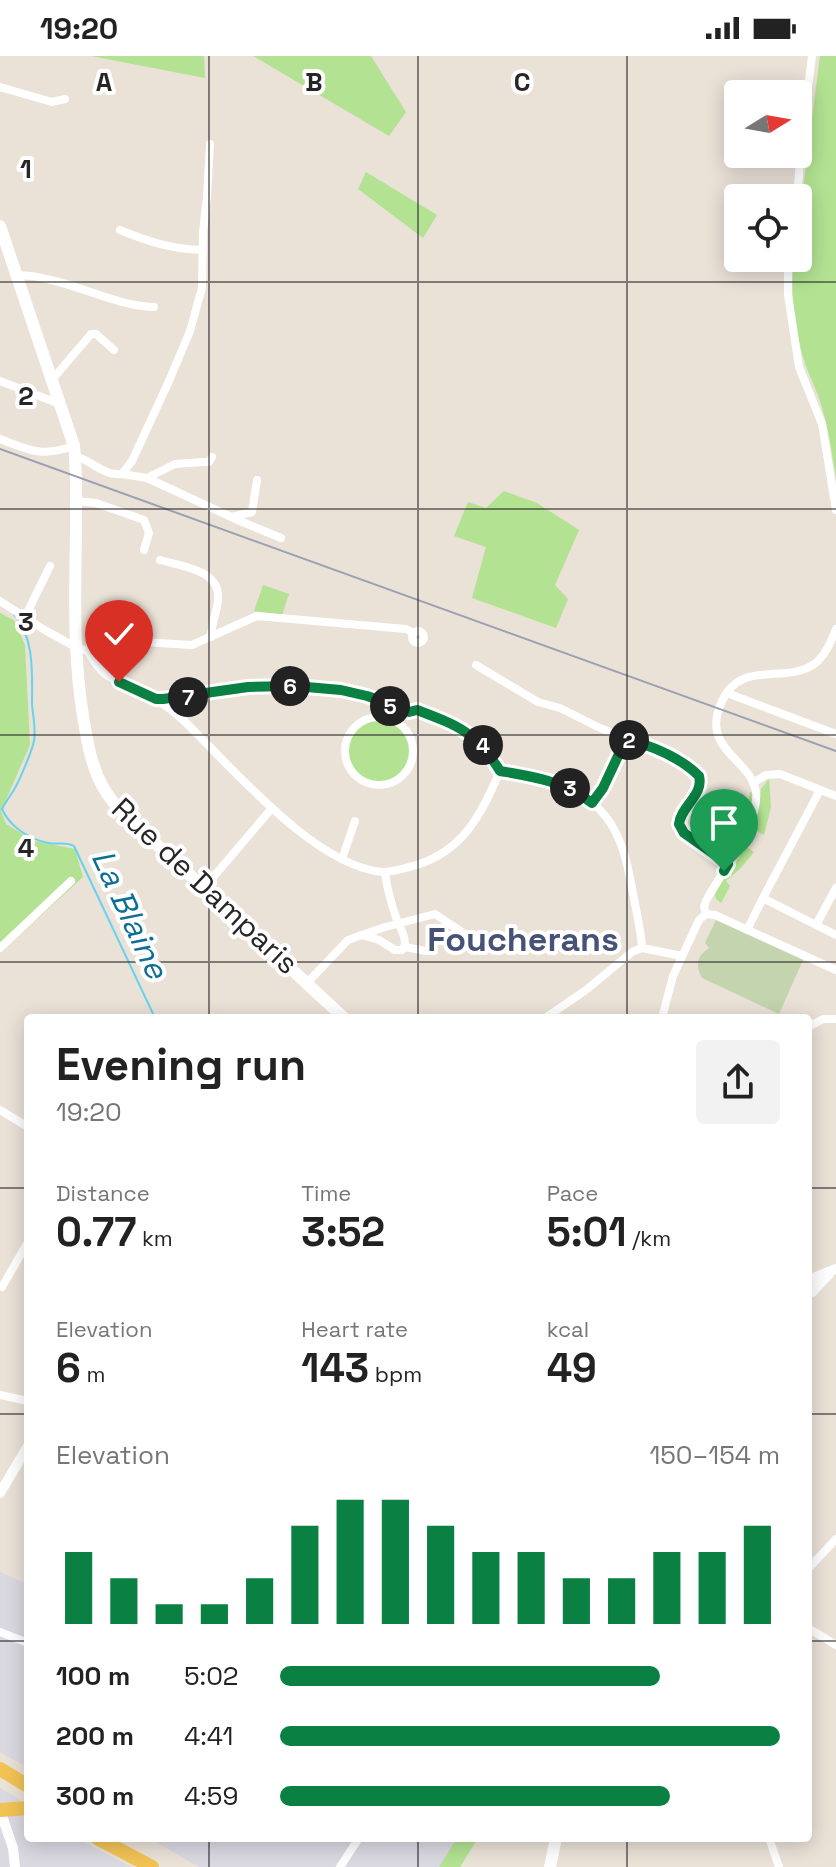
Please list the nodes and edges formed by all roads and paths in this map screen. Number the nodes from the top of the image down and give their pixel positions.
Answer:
1 (812, 56) edge
2 (0, 87) edge
3 (65, 99) dead end
4 (210, 144) dead end
5 (798, 184) edge
6 (0, 226) edge
7 (120, 230) dead end
8 (203, 250) junction
9 (5, 255) edge
10 (788, 272) edge
11 (17, 276) junction
12 (154, 307) dead end
13 (114, 350) dead end
14 (0, 381) edge
15 (51, 381) junction
16 (60, 404) junction
17 (0, 439) edge
18 (75, 451) junction
19 (212, 457) dead end
20 (122, 474) junction
21 (147, 478) junction
22 (257, 480) dead end
23 (76, 501) junction
24 (836, 510) edge
25 (231, 517) junction
26 (281, 538) dead end
27 (144, 550) dead end
28 (160, 560) dead end
29 (50, 566) dead end
30 (0, 601) edge
31 (25, 617) junction
32 (836, 629) edge
33 (414, 633) dead end
34 (211, 637) junction
35 (81, 648) junction
36 (476, 665) dead end
37 (727, 693) junction
38 (188, 696) junction
39 (156, 699) junction
40 (379, 704) junction
41 (409, 712) junction
42 (181, 718) junction
43 (368, 719) junction
44 (406, 731) junction
45 (836, 734) edge
46 (626, 739) junction
47 (500, 771) junction
48 (753, 783) junction
49 (820, 790) junction
50 (836, 796) edge
51 (592, 803) junction
52 (272, 808) junction
53 (355, 821) dead end
54 (342, 859) junction
55 (728, 864) junction
56 (385, 872) junction
57 (71, 881) dead end
58 (204, 888) junction
59 (836, 888) edge
60 (763, 898) junction
61 (706, 914) junction
62 (398, 923) junction
63 (816, 925) junction
64 (747, 930) junction
65 (462, 932) dead end
66 (361, 935) junction
67 (836, 935) edge
68 (405, 947) junction
69 (0, 948) edge
70 (642, 948) junction
71 (426, 951) dead end
72 (682, 956) junction
73 (836, 970) edge
74 (307, 983) junction
75 (340, 1014) edge
76 (551, 1014) edge
77 (663, 1014) edge
78 (836, 1019) edge
79 (812, 1025) edge
80 (0, 1110) edge
81 (24, 1125) edge
82 (24, 1249) edge
83 (833, 1270) edge
84 (2, 1287) edge
85 (812, 1288) edge
86 (0, 1395) edge
87 (24, 1400) edge
88 (24, 1453) edge
89 (0, 1493) edge
90 (836, 1539) edge
91 (812, 1565) edge
92 (812, 1630) edge
93 (0, 1632) edge
94 (24, 1641) edge
95 (836, 1645) edge
96 (0, 1769) edge
97 (24, 1784) edge
98 (24, 1808) edge
99 (0, 1810) edge
100 (0, 1829) edge
101 (105, 1842) edge
102 (124, 1842) edge
103 (356, 1842) edge
104 (555, 1842) edge
105 (563, 1842) edge
106 (770, 1842) edge
107 (11, 1843) junction
108 (15, 1867) edge
109 (152, 1867) edge
110 (166, 1867) edge
111 (340, 1867) edge
112 (550, 1867) edge
113 (558, 1867) edge
114 (779, 1867) edge

1 - 5 street
2 - 3 street
4 - 8 street
6 - 9 main road, Rue de Damparis
7 - 8 street
8 - 20 street
9 - 11 main road, Rue de Damparis
10 - 24 street
11 - 12 street
11 - 15 main road, Rue de Damparis
13 - 15 street
14 - 16 street
15 - 16 main road, Rue de Damparis
16 - 18 main road, Rue de Damparis
17 - 18 street
18 - 20 street
18 - 23 main road, Rue de Damparis
19 - 21 street
20 - 21 street
21 - 25 street
22 - 25 street
23 - 27 street
23 - 35 main road, Rue de Damparis
25 - 26 street
28 - 34 street
29 - 31 street
30 - 31 street
31 - 35 street
32 - 37 street
33 - 34 street
34 - 35 street
35 - 39 street
35 - 58 main road, Rue de Damparis
36 - 46 street
37 - 45 street
37 - 48 street
38 - 39 street
38 - 40 street
38 - 42 street
39 - 42 street
40 - 41 street
40 - 43 street
41 - 44 street
41 - 47 street
42 - 52 street
43 - 44 street
43 - 44 street
46 - 51 street
46 - 55 street
47 - 51 street
47 - 56 street
48 - 49 street
48 - 55 street
49 - 50 street
49 - 60 street
51 - 70 street
52 - 54 street
52 - 58 street
53 - 54 street
54 - 56 street
55 - 61 street
56 - 62 street
57 - 69 street
58 - 74 main road, Rue de Damparis
59 - 63 street
60 - 63 street
60 - 64 street
61 - 64 street
61 - 72 street
62 - 65 street
62 - 66 street
62 - 68 street
63 - 67 street
64 - 73 street
66 - 68 street
66 - 74 street
68 - 71 street
70 - 72 street
70 - 76 street
72 - 77 street
74 - 75 main road, Rue de Damparis
78 - 79 street
80 - 81 street
82 - 84 street
83 - 85 street
86 - 87 street
88 - 89 street
90 - 91 street
92 - 95 street
93 - 94 street
96 - 97 main road
98 - 99 main road
99 - 107 street
100 - 107 street
101 - 109 main road
102 - 110 main road
103 - 111 street
104 - 112 main road
105 - 113 main road
106 - 114 street
107 - 108 street

